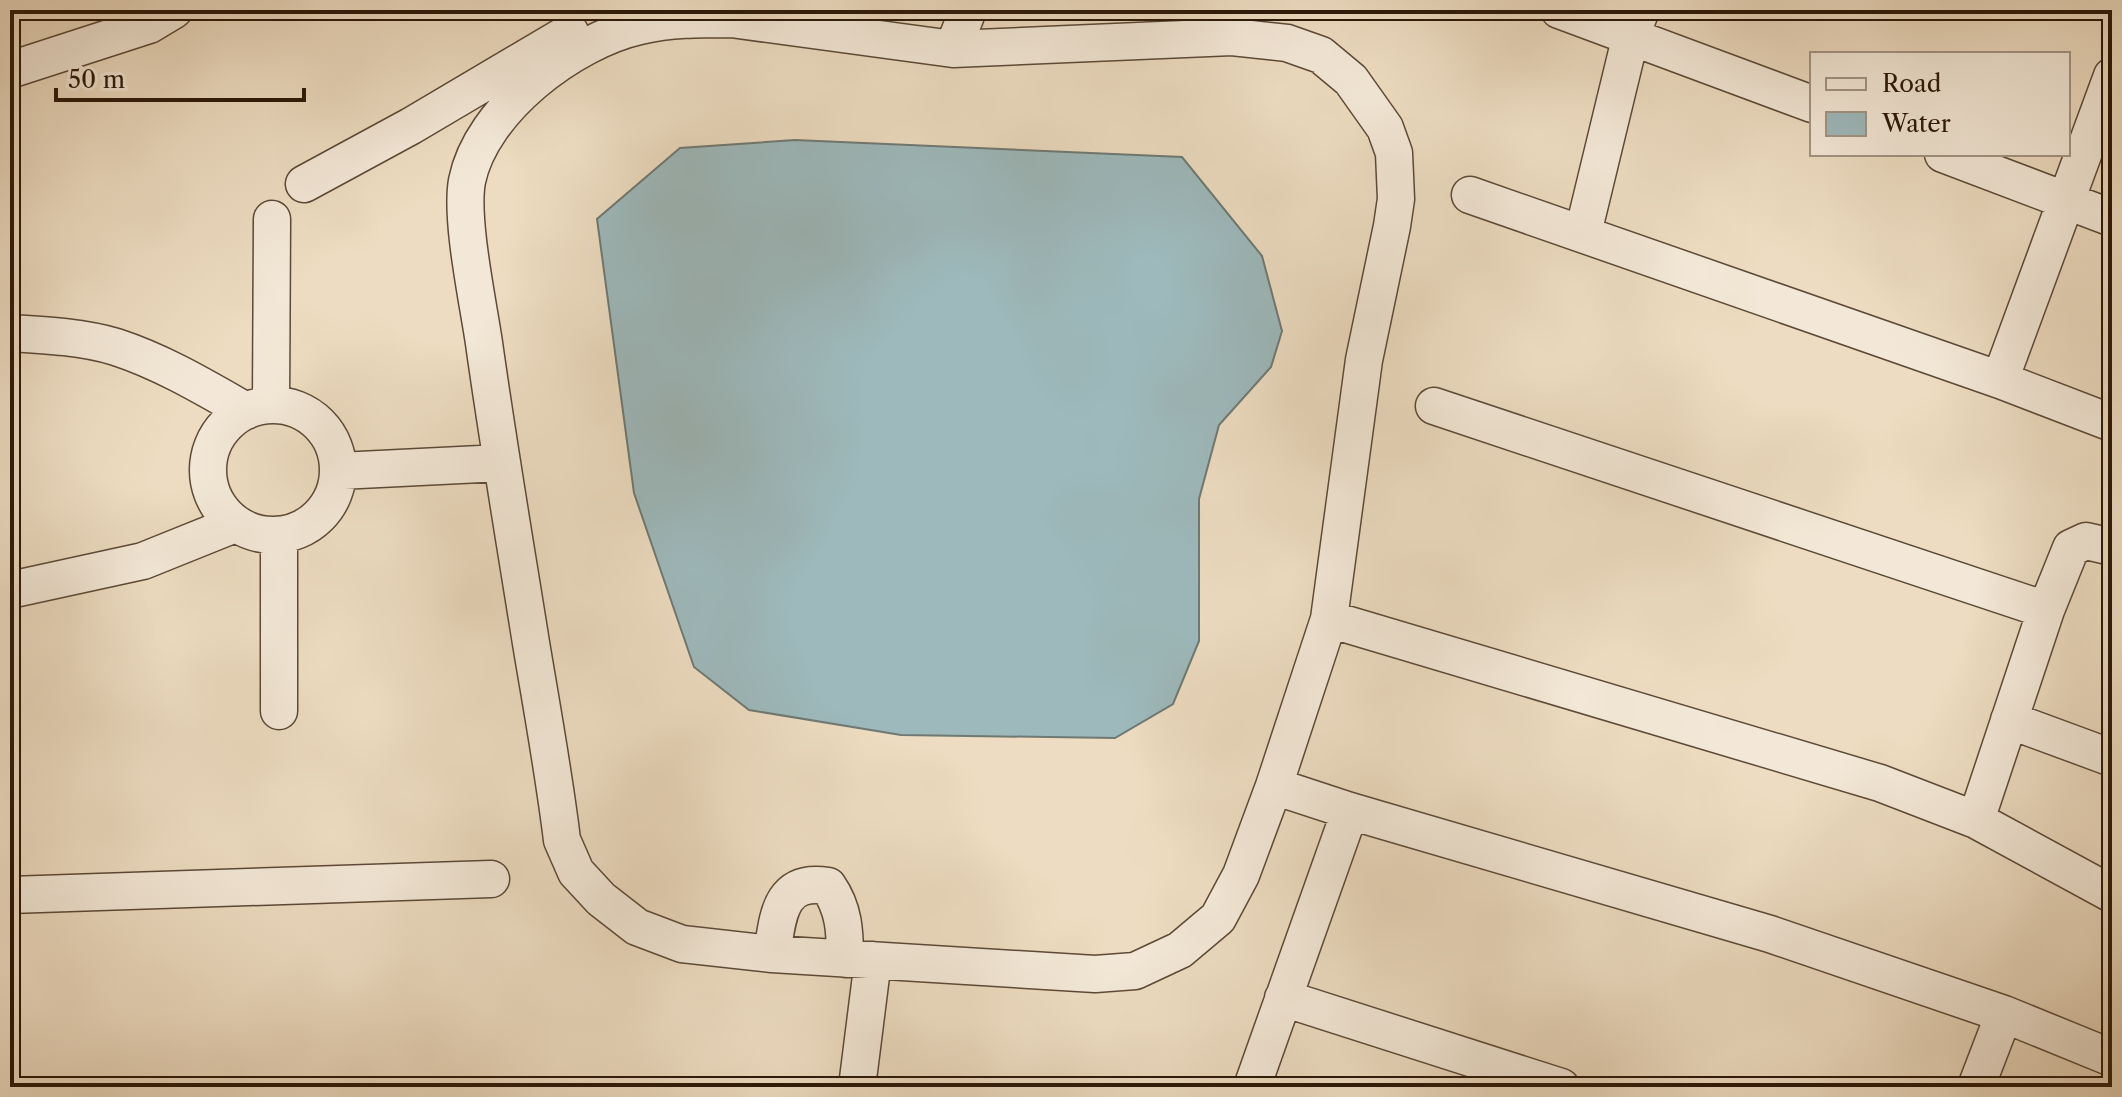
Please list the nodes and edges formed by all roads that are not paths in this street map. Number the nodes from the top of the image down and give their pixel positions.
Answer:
1 (613, 10) edge
2 (968, 10) edge
3 (1559, 10) edge
4 (156, 15) edge
5 (1636, 22) edge
6 (953, 49) junction
7 (10, 70) edge
8 (2112, 76) edge
9 (1810, 103) edge
10 (1948, 156) edge
11 (304, 184) dead end
12 (1470, 195) dead end
13 (2067, 201) junction
14 (2112, 218) edge
15 (272, 219) dead end
16 (1583, 233) junction
17 (10, 333) edge
18 (2000, 380) junction
19 (1434, 406) dead end
20 (258, 407) junction
21 (2112, 423) edge
22 (501, 463) junction
23 (339, 471) junction
24 (235, 524) junction
25 (279, 535) junction
26 (2112, 547) edge
27 (10, 590) edge
28 (2046, 610) junction
29 (1329, 619) junction
30 (279, 711) dead end
31 (2009, 720) junction
32 (2112, 758) edge
33 (1274, 786) junction
34 (1350, 811) junction
35 (1976, 820) junction
36 (491, 879) dead end
37 (2112, 894) edge
38 (10, 895) edge
39 (772, 954) junction
40 (859, 959) junction
41 (1283, 998) junction
42 (2004, 1014) junction
43 (2112, 1058) edge
44 (857, 1087) edge
45 (1252, 1087) edge
46 (1561, 1087) edge
47 (1976, 1087) edge

1 - 11 street
2 - 6 street
3 - 5 street
4 - 7 street
5 - 9 street
5 - 16 street
6 - 22 street
6 - 29 street
8 - 13 street
10 - 13 street
12 - 16 street
13 - 14 street
13 - 18 street
15 - 20 street
16 - 18 street
17 - 20 street
18 - 21 street
19 - 28 street
20 - 23 street
20 - 24 street
22 - 23 street
22 - 39 street
23 - 25 street
24 - 25 street
24 - 27 street
25 - 30 street
26 - 28 street
28 - 31 street
29 - 33 street
29 - 35 street
31 - 32 street
31 - 35 street
33 - 34 street
33 - 40 street
34 - 41 street
34 - 42 street
35 - 37 street
36 - 38 street
39 - 40 street
39 - 40 street
40 - 44 street
41 - 45 street
41 - 46 street
42 - 43 street
42 - 47 street

